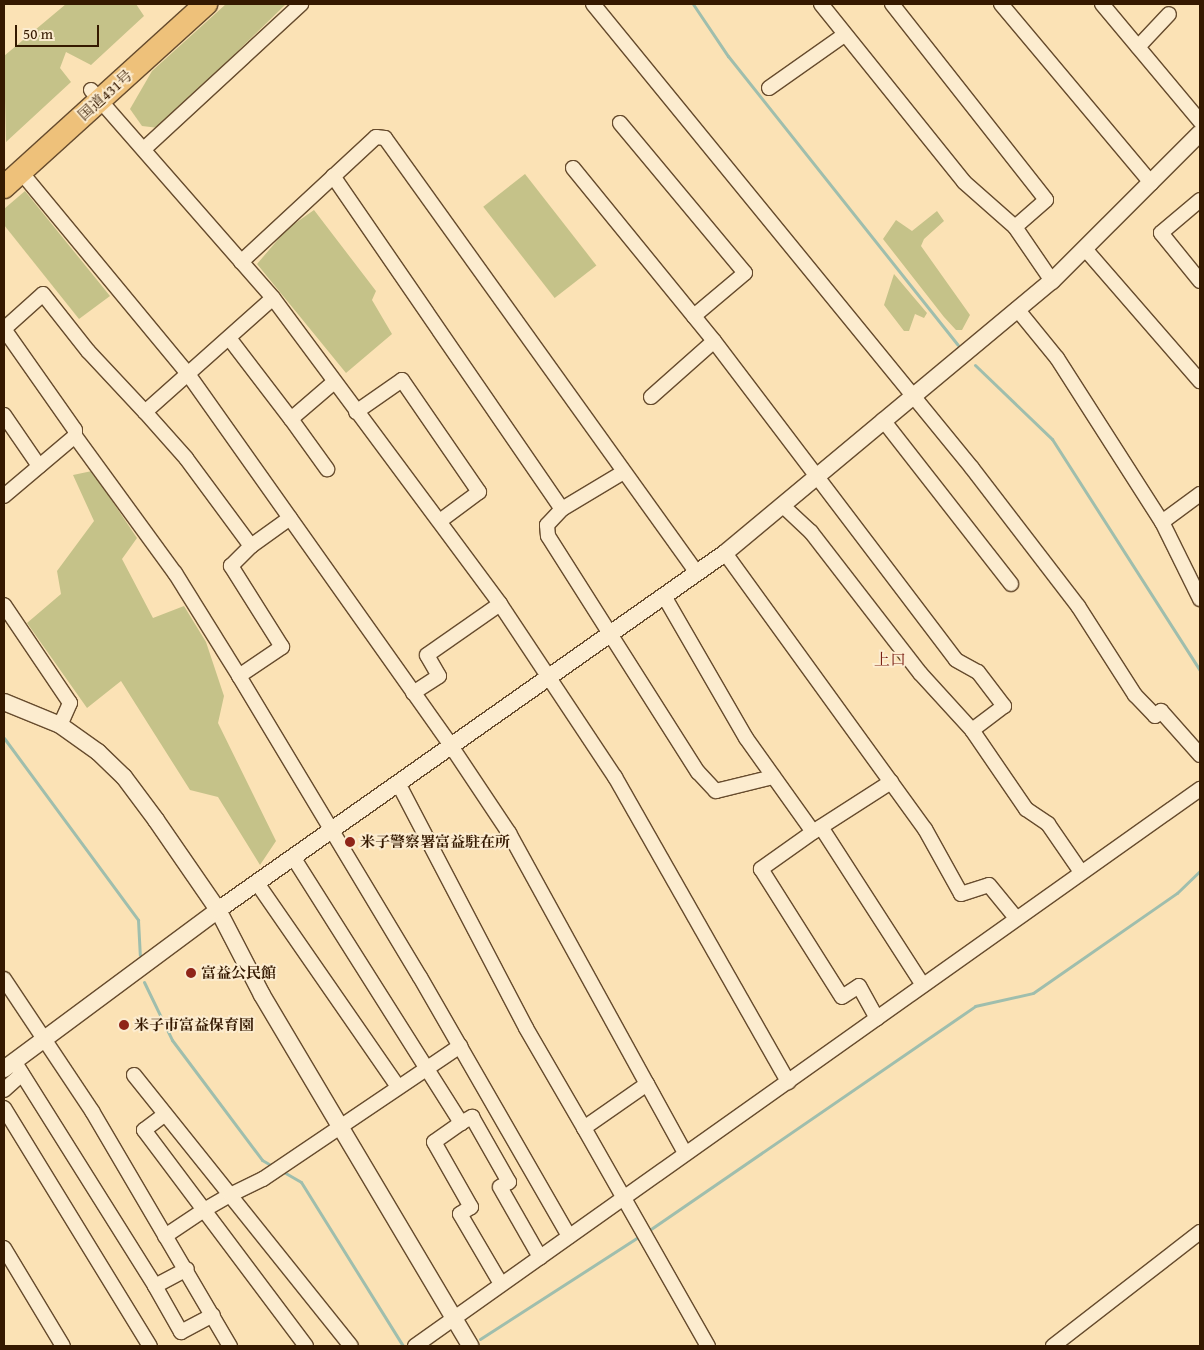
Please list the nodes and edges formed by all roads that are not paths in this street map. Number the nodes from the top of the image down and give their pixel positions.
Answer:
1 (187, 4) edge
2 (206, 4) edge
3 (301, 4) edge
4 (593, 4) edge
5 (821, 4) edge
6 (892, 4) edge
7 (1001, 4) edge
8 (1102, 4) edge
9 (1169, 14) dead end
10 (844, 35) junction
11 (1138, 47) junction
12 (768, 88) dead end
13 (96, 95) junction
14 (1200, 121) edge
15 (620, 123) dead end
16 (1200, 133) edge
17 (144, 149) junction
18 (573, 168) dead end
19 (12, 170) edge
20 (333, 176) junction
21 (1151, 183) junction
22 (4, 187) edge
23 (1200, 200) edge
24 (1015, 227) junction
25 (1086, 250) junction
26 (242, 262) junction
27 (1052, 281) junction
28 (1200, 281) edge
29 (273, 298) junction
30 (1017, 310) junction
31 (694, 316) junction
32 (4, 329) edge
33 (229, 338) junction
34 (714, 341) junction
35 (188, 374) junction
36 (1200, 381) edge
37 (334, 382) junction
38 (651, 397) dead end
39 (911, 397) junction
40 (145, 412) junction
41 (356, 412) junction
42 (4, 415) edge
43 (291, 419) junction
44 (883, 420) junction
45 (75, 436) junction
46 (39, 466) junction
47 (327, 469) dead end
48 (622, 473) junction
49 (816, 477) junction
50 (1200, 494) edge
51 (4, 496) edge
52 (782, 505) junction
53 (562, 509) junction
54 (290, 518) junction
55 (440, 521) junction
56 (1162, 522) junction
57 (251, 546) junction
58 (725, 553) junction
59 (697, 573) junction
60 (1011, 584) dead end
61 (664, 596) junction
62 (1200, 599) edge
63 (500, 604) junction
64 (4, 605) edge
65 (612, 632) junction
66 (239, 676) junction
67 (550, 676) junction
68 (413, 693) junction
69 (4, 702) edge
70 (60, 726) junction
71 (972, 730) junction
72 (451, 746) junction
73 (1200, 755) edge
74 (772, 777) junction
75 (891, 782) junction
76 (398, 783) junction
77 (1200, 789) edge
78 (817, 829) junction
79 (330, 831) junction
80 (293, 857) junction
81 (1082, 872) junction
82 (257, 883) junction
83 (218, 910) junction
84 (1016, 918) junction
85 (4, 979) edge
86 (923, 985) junction
87 (877, 1018) junction
88 (43, 1040) junction
89 (460, 1046) junction
90 (429, 1067) junction
91 (13, 1068) edge
92 (134, 1075) dead end
93 (788, 1082) junction
94 (647, 1084) junction
95 (398, 1087) junction
96 (4, 1090) edge
97 (4, 1108) edge
98 (164, 1115) junction
99 (462, 1123) junction
100 (342, 1127) junction
101 (584, 1128) junction
102 (685, 1153) junction
103 (230, 1196) junction
104 (624, 1197) junction
105 (204, 1210) junction
106 (1200, 1232) edge
107 (165, 1236) junction
108 (569, 1236) junction
109 (4, 1248) edge
110 (540, 1256) junction
111 (187, 1269) junction
112 (502, 1284) junction
113 (155, 1286) junction
114 (213, 1315) junction
115 (454, 1319) junction
116 (63, 1346) edge
117 (150, 1346) edge
118 (230, 1346) edge
119 (306, 1346) edge
120 (351, 1346) edge
121 (416, 1346) edge
122 (470, 1346) edge
123 (708, 1346) edge
124 (1052, 1346) edge

1 - 13 highway, 国道431号
2 - 13 highway, 国道431号
3 - 17 street
4 - 39 street
5 - 10 street
6 - 24 street
7 - 21 street
8 - 11 street
9 - 11 street
10 - 12 street
10 - 24 street
11 - 14 street
13 - 17 street
13 - 19 highway, 国道431号
15 - 31 street
16 - 21 street
17 - 26 street
18 - 31 street
19 - 22 highway, 国道431号
19 - 35 street
20 - 26 street
20 - 48 street
20 - 53 street
21 - 25 street
23 - 28 street
24 - 27 street
25 - 27 street
25 - 36 street
26 - 29 street
27 - 30 street
29 - 33 street
29 - 37 street
30 - 39 street
30 - 56 street
31 - 34 street
32 - 40 street
32 - 45 street
33 - 35 street
33 - 43 street
34 - 38 street
34 - 49 street
35 - 40 street
35 - 54 street
37 - 41 street
37 - 43 street
39 - 44 street
39 - 73 street
40 - 57 street
41 - 55 street
41 - 55 street
42 - 46 street
43 - 47 street
44 - 49 street
44 - 60 street
45 - 46 street
45 - 66 street
46 - 51 street
48 - 53 street
48 - 59 street
49 - 52 street
49 - 71 street
50 - 56 street
52 - 58 street
52 - 71 street
53 - 65 street
54 - 57 street
54 - 68 street
55 - 63 street
56 - 62 street
57 - 66 street
58 - 59 street
58 - 75 street
59 - 61 street
61 - 65 street
61 - 74 street
63 - 67 street
63 - 68 street
64 - 70 street
65 - 67 street
65 - 74 street
66 - 79 street
67 - 72 street
67 - 93 street
68 - 72 street
69 - 70 street
70 - 83 street
71 - 81 street
72 - 76 street
72 - 94 street
74 - 78 street
75 - 78 street
75 - 84 street
76 - 79 street
76 - 101 street
77 - 81 street
78 - 86 street
78 - 87 street
79 - 80 street
79 - 89 street
80 - 82 street
80 - 90 street
81 - 84 street
82 - 83 street
82 - 95 street
83 - 88 street
83 - 100 street
84 - 86 street
85 - 88 street
86 - 87 street
87 - 93 street
88 - 91 street
88 - 107 street
89 - 90 street
89 - 108 street
90 - 95 street
90 - 99 street
91 - 96 street
91 - 113 street
92 - 98 street
93 - 102 street
94 - 101 street
94 - 102 street
95 - 100 street
97 - 117 street
98 - 103 street
98 - 105 street
99 - 110 street
99 - 112 street
100 - 103 street
100 - 115 street
101 - 104 street
102 - 104 street
103 - 105 street
103 - 120 street
104 - 108 street
104 - 123 street
105 - 107 street
105 - 119 street
106 - 124 street
107 - 111 street
108 - 110 street
109 - 116 street
110 - 112 street
111 - 113 street
111 - 114 street
112 - 115 street
113 - 114 street
114 - 118 street
115 - 121 street
115 - 122 street

